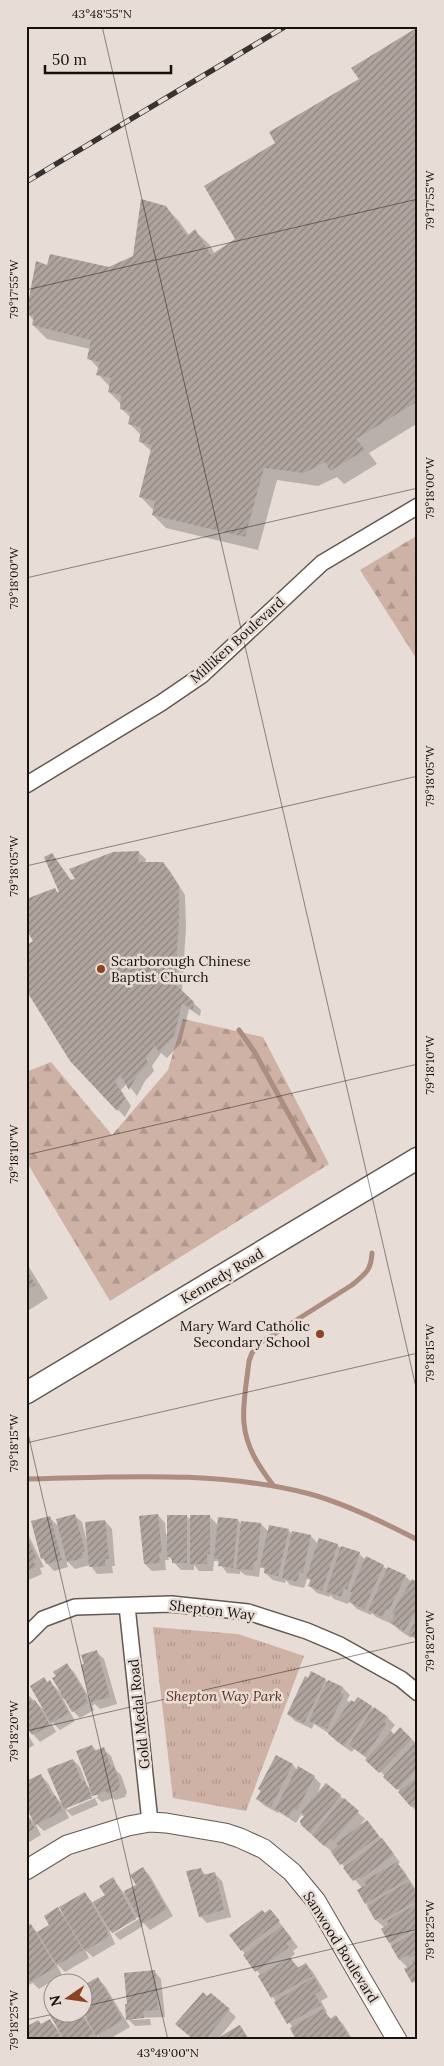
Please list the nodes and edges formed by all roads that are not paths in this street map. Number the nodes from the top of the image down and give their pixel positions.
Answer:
1 (418, 506) edge
2 (26, 785) edge
3 (418, 1158) edge
4 (26, 1393) edge
5 (127, 1606) junction
6 (26, 1636) edge
7 (418, 1692) edge
8 (150, 1822) junction
9 (26, 1870) edge
10 (397, 2040) edge

1 - 2 street, Milliken Boulevard
3 - 4 main road, Kennedy Road
5 - 6 street, Shepton Way
5 - 7 street, Shepton Way
5 - 8 street, Gold Medal Road
8 - 9 street, Sanwood Boulevard
8 - 10 street, Sanwood Boulevard

